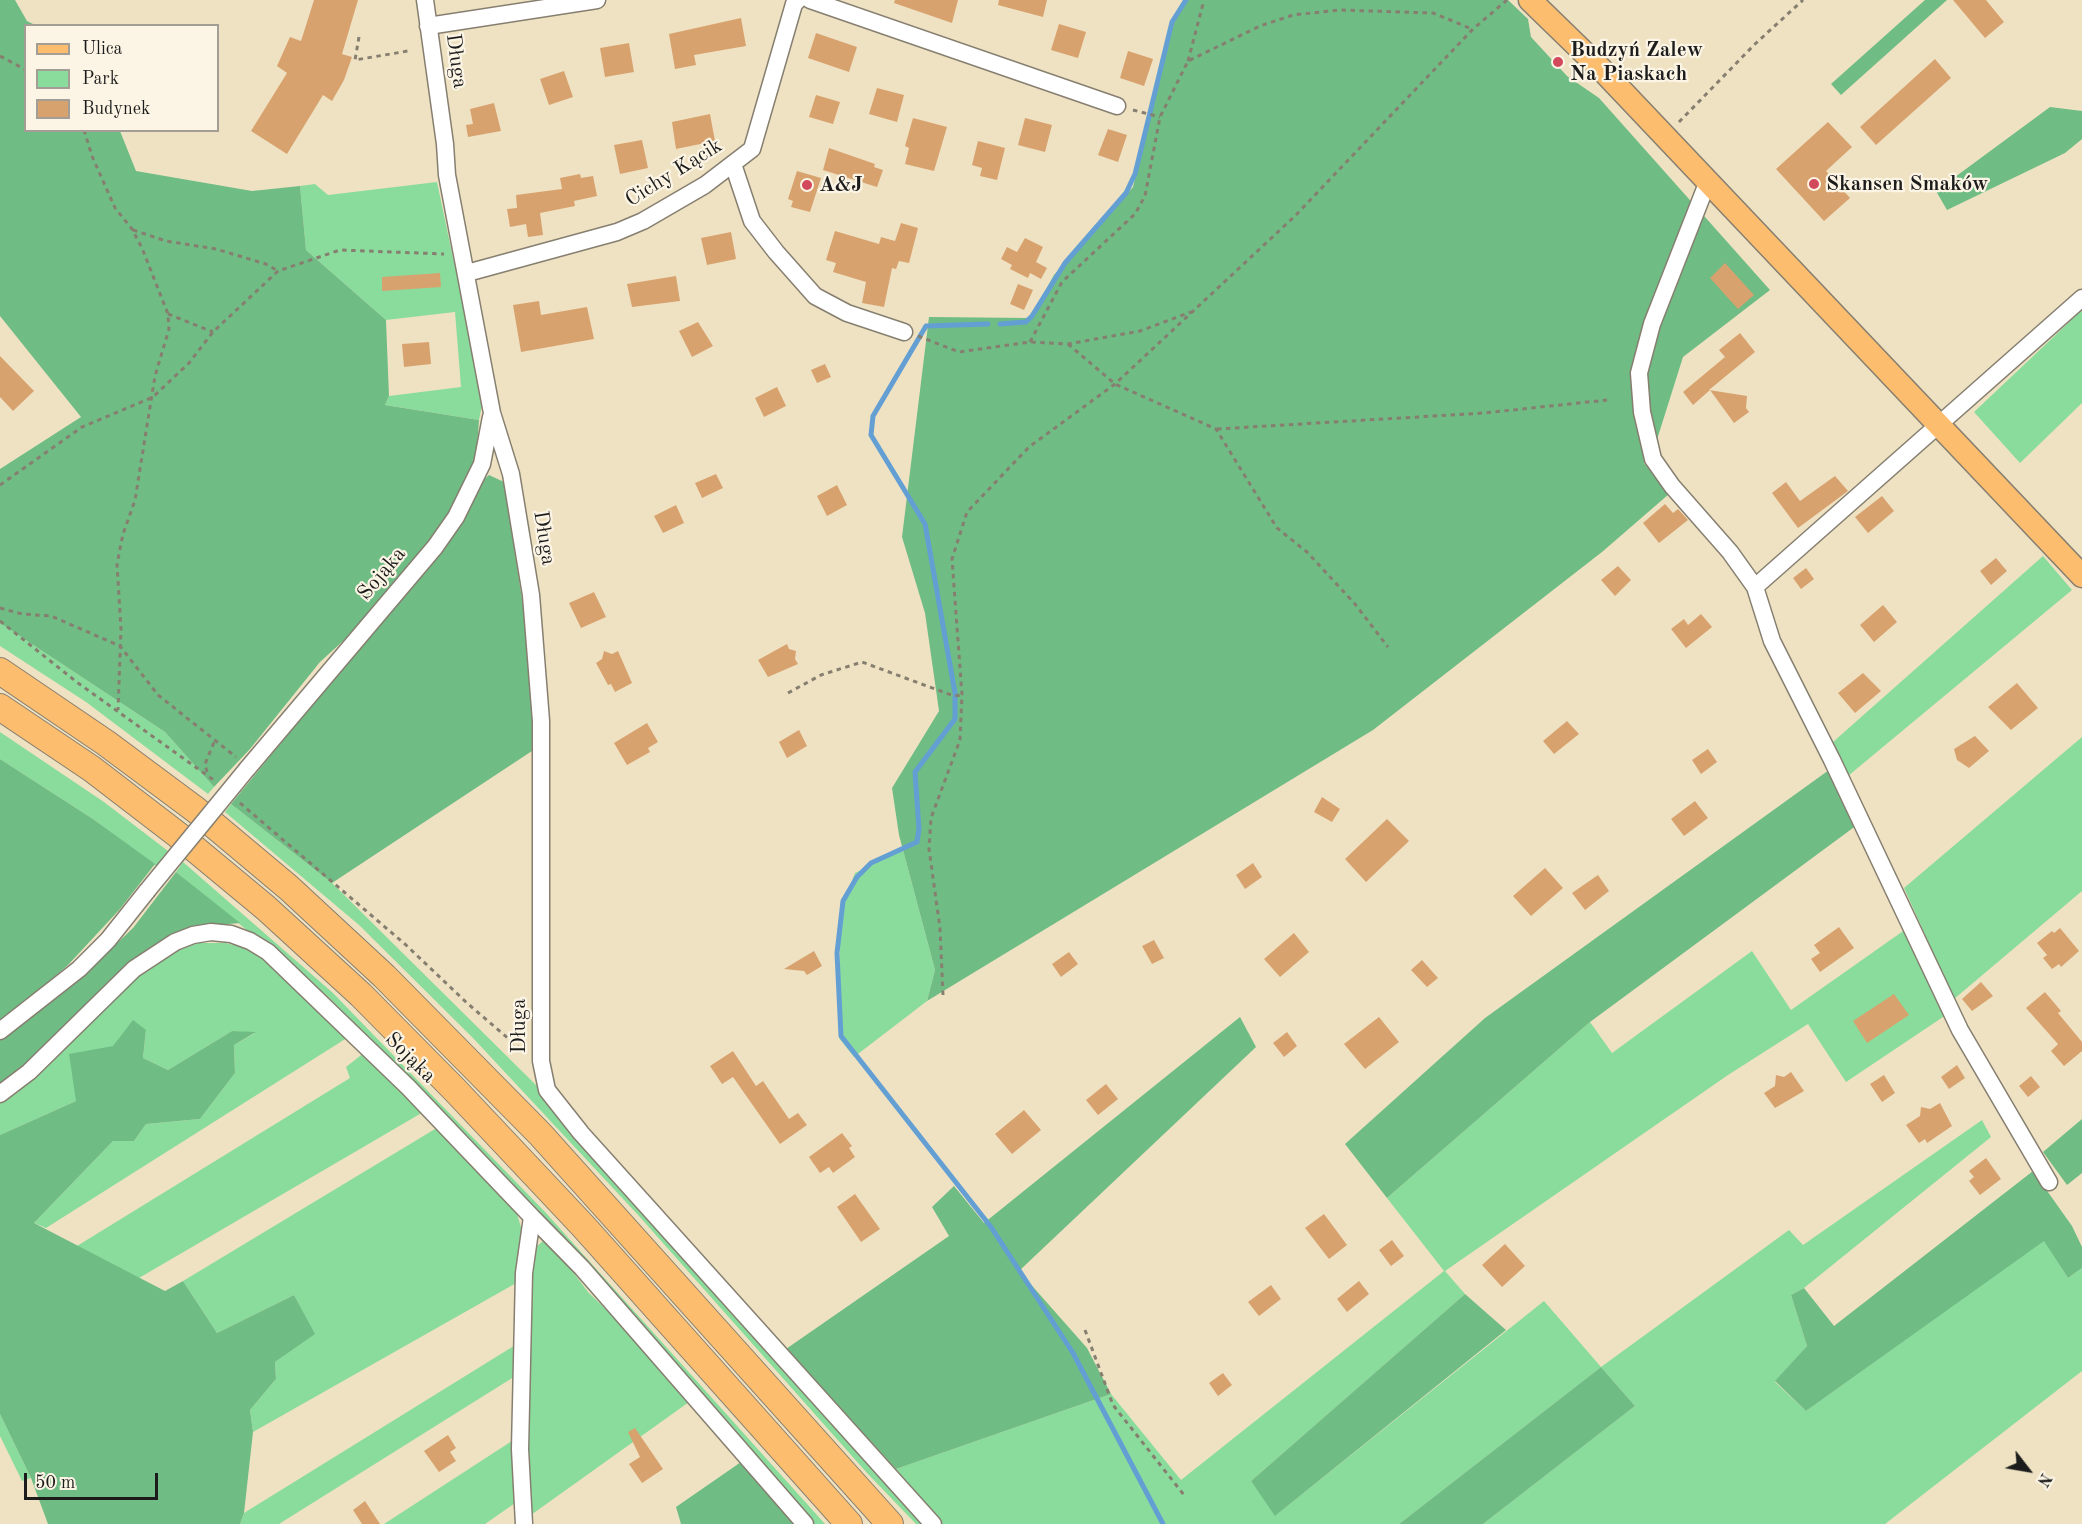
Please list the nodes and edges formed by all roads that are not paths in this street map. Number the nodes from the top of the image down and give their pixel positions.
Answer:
1 (425, 0) edge
2 (597, 0) edge
3 (798, 0) edge
4 (810, 0) edge
5 (1530, 0) edge
6 (428, 26) junction
7 (1117, 106) dead end
8 (733, 164) junction
9 (1708, 181) junction
10 (465, 265) junction
11 (2082, 298) edge
12 (904, 332) dead end
13 (492, 414) junction
14 (1937, 426) junction
15 (482, 464) junction
16 (511, 474) junction
17 (2082, 576) edge
18 (1755, 587) junction
19 (0, 671) edge
20 (0, 707) edge
21 (0, 1031) edge
22 (0, 1094) edge
23 (2049, 1182) dead end
24 (532, 1217) junction
25 (524, 1524) edge
26 (805, 1524) edge
27 (849, 1524) edge
28 (890, 1524) edge
29 (933, 1524) edge

1 - 6 street, Długa
2 - 6 street
3 - 8 street, Cichy Kącik
4 - 7 street
5 - 9 main road
6 - 10 street, Długa
8 - 10 street, Cichy Kącik
8 - 12 street
9 - 14 main road
9 - 18 street
10 - 13 street, Długa
11 - 14 street
13 - 15 street, Sojąka
13 - 16 street, Długa
14 - 17 main road
14 - 18 street
15 - 16 street
15 - 21 street, Sojąka, bridge
16 - 29 street, Długa
18 - 23 street
19 - 28 highway
20 - 27 highway
22 - 24 street, Sojąka
24 - 25 street
24 - 26 street, Sojąka

